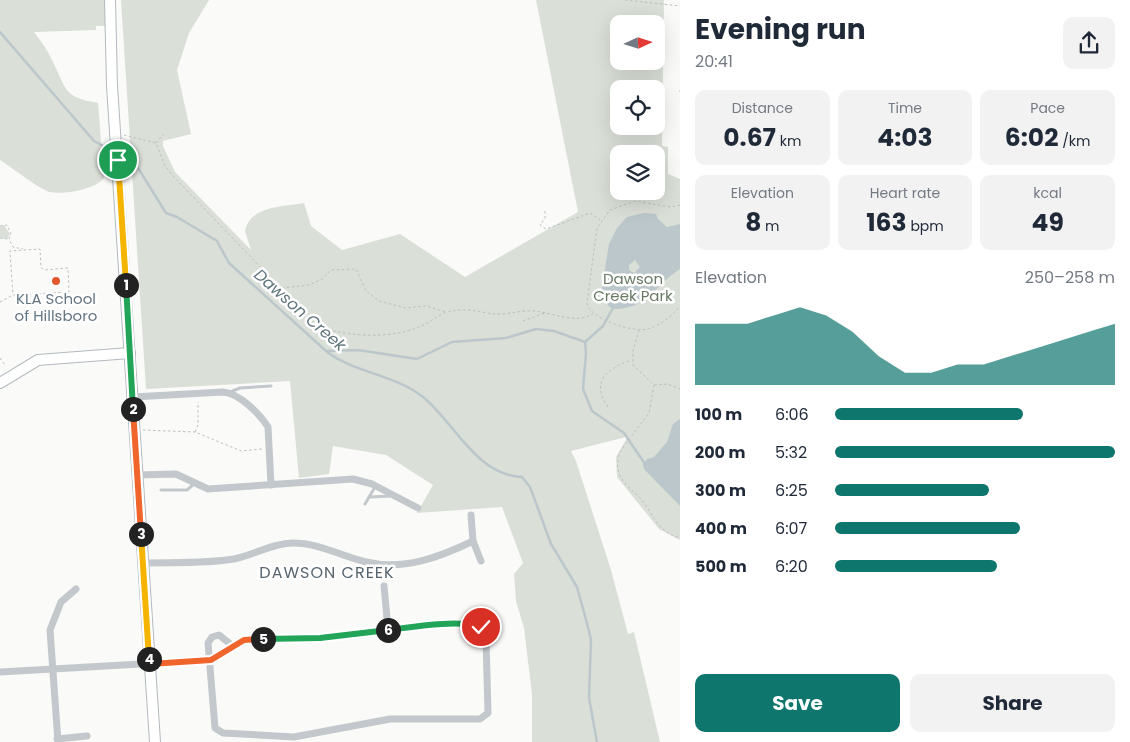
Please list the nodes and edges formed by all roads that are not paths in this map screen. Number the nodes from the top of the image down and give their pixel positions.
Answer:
1 (110, 0) edge
2 (130, 354) junction
3 (0, 383) edge
4 (271, 386) dead end
5 (230, 392) junction
6 (132, 397) junction
7 (137, 475) junction
8 (195, 483) junction
9 (271, 485) junction
10 (376, 486) junction
11 (161, 490) dead end
12 (395, 496) junction
13 (370, 497) junction
14 (365, 504) dead end
15 (418, 508) dead end
16 (471, 515) dead end
17 (473, 541) junction
18 (481, 561) dead end
19 (143, 563) junction
20 (384, 586) dead end
21 (76, 588) dead end
22 (388, 630) junction
23 (233, 646) junction
24 (211, 660) junction
25 (150, 664) junction
26 (53, 670) junction
27 (0, 672) edge
28 (86, 736) dead end
29 (58, 740) edge
30 (155, 742) edge

1 - 2 street
2 - 3 street
2 - 6 street
4 - 5 lane
5 - 6 street
5 - 9 street
6 - 7 street
7 - 8 street
7 - 19 street
8 - 9 street
8 - 11 lane
9 - 10 street
10 - 12 street
10 - 13 lane
12 - 13 lane
12 - 15 street
13 - 14 lane
16 - 17 street
17 - 18 street
17 - 19 street
19 - 25 street
20 - 22 street
21 - 26 street
22 - 23 street
22 - 24 street
23 - 24 street
23 - 24 street
24 - 25 street
25 - 26 street
25 - 30 street
26 - 27 street
26 - 29 street
28 - 29 street

